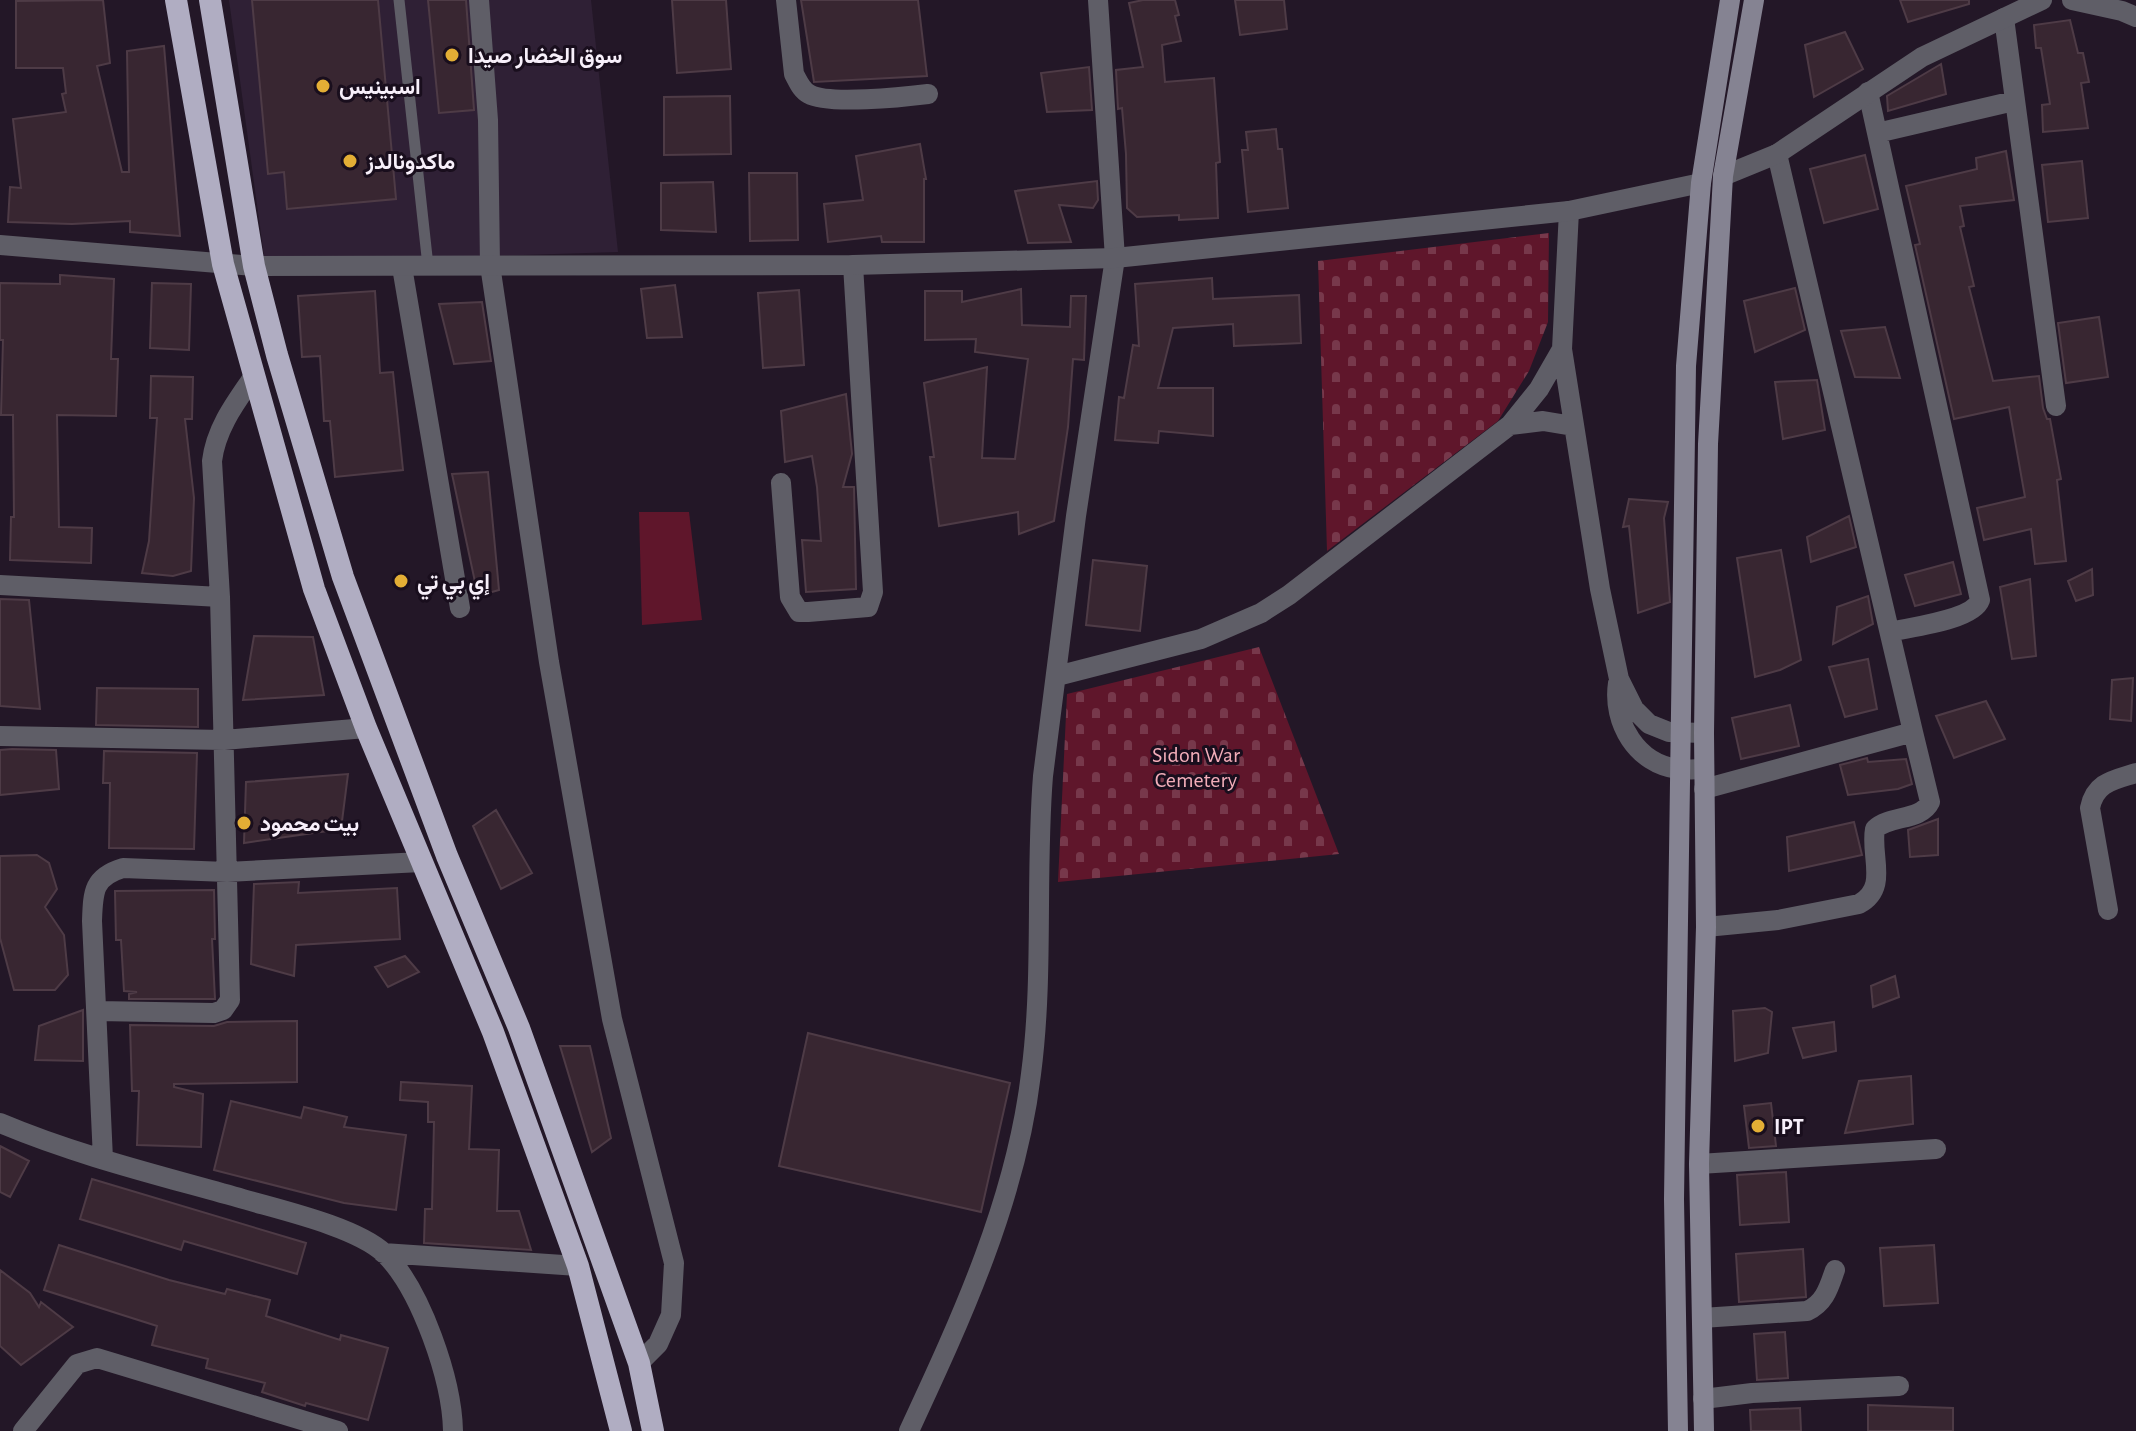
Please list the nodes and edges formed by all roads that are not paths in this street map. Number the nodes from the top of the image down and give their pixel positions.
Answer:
1 (176, 0) edge
2 (210, 0) edge
3 (399, 0) edge
4 (479, 0) edge
5 (786, 0) edge
6 (1098, 0) edge
7 (1730, 0) edge
8 (1754, 0) edge
9 (2042, 0) edge
10 (2072, 0) edge
11 (2136, 17) edge
12 (2004, 18) junction
13 (1868, 92) junction
14 (928, 94) dead end
15 (2014, 101) junction
16 (1877, 133) junction
17 (1777, 154) junction
18 (1723, 176) junction
19 (1701, 183) junction
20 (1569, 211) junction
21 (0, 245) edge
22 (1115, 258) junction
23 (223, 264) junction
24 (490, 265) junction
25 (853, 265) junction
26 (254, 266) junction
27 (428, 266) junction
28 (402, 267) junction
29 (1562, 349) junction
30 (254, 376) junction
31 (2056, 406) dead end
32 (1510, 425) junction
33 (1573, 426) junction
34 (781, 483) dead end
35 (0, 585) edge
36 (220, 597) junction
37 (460, 608) dead end
38 (1890, 632) junction
39 (1057, 676) junction
40 (1619, 679) junction
41 (366, 728) junction
42 (1913, 732) junction
43 (1680, 733) junction
44 (1704, 733) junction
45 (0, 736) edge
46 (224, 740) junction
47 (1679, 769) junction
48 (2136, 773) edge
49 (1704, 779) junction
50 (421, 862) junction
51 (227, 872) junction
52 (2108, 910) dead end
53 (1706, 927) junction
54 (97, 1011) junction
55 (0, 1123) edge
56 (1936, 1149) dead end
57 (103, 1159) junction
58 (1699, 1164) junction
59 (1674, 1205) junction
60 (1699, 1206) junction
61 (383, 1253) junction
62 (578, 1266) junction
63 (1835, 1270) dead end
64 (1702, 1318) junction
65 (639, 1363) junction
66 (1899, 1386) dead end
67 (1703, 1399) junction
68 (23, 1431) edge
69 (338, 1431) edge
70 (453, 1431) edge
71 (621, 1431) edge
72 (653, 1431) edge
73 (909, 1431) edge
74 (1678, 1431) edge
75 (1704, 1431) edge

1 - 23 highway
2 - 26 highway
3 - 27 lane
4 - 24 street
5 - 14 street
6 - 22 street
7 - 19 main road
8 - 18 main road
9 - 12 street
10 - 11 street
12 - 13 street
12 - 15 street
13 - 16 street
13 - 17 street
15 - 16 street
15 - 31 street
16 - 38 street
17 - 18 street
17 - 38 street
18 - 44 main road
19 - 20 street
19 - 43 main road
20 - 22 street
20 - 29 street
21 - 23 street
22 - 25 street
22 - 39 street
23 - 26 street
23 - 30 highway
24 - 25 street
24 - 27 street
24 - 65 street
25 - 34 street
26 - 28 street
26 - 65 highway
27 - 28 street
28 - 37 street
29 - 32 street
29 - 33 street
30 - 36 street
30 - 41 highway
32 - 33 street
32 - 39 street
33 - 40 street
35 - 36 street
36 - 46 street
38 - 42 street
39 - 73 street
40 - 43 street
40 - 47 street
41 - 46 street
41 - 50 highway
42 - 49 street
42 - 53 street
43 - 44 street
43 - 47 main road
44 - 49 main road
45 - 46 street
46 - 51 street
47 - 49 street
47 - 59 main road
48 - 52 street
49 - 53 main road
50 - 51 street
50 - 62 highway
51 - 54 street
51 - 54 street
53 - 58 main road
54 - 57 street
55 - 57 street
56 - 58 street
57 - 61 street
58 - 60 main road
59 - 60 main road
59 - 74 main road
60 - 64 main road
61 - 62 street
61 - 70 street
62 - 71 highway
63 - 64 street
64 - 67 main road
65 - 72 highway
66 - 67 street
67 - 75 main road
68 - 69 street

